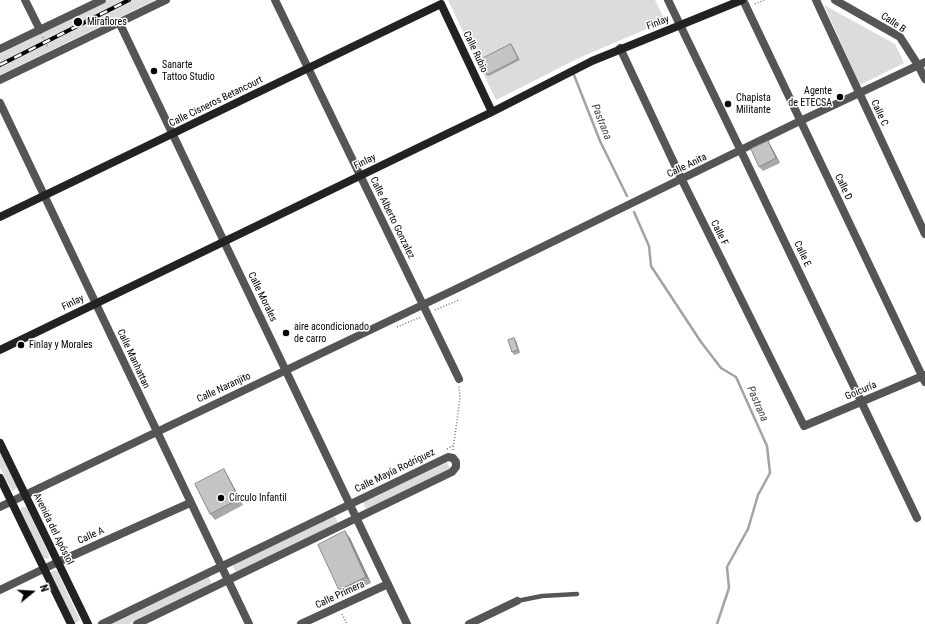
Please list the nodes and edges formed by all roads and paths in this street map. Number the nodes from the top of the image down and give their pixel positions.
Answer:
1 (25, 0) edge
2 (102, 0) edge
3 (166, 0) edge
4 (275, 0) edge
5 (668, 0) edge
6 (742, 0) edge
7 (816, 0) edge
8 (835, 0) edge
9 (440, 2) edge
10 (119, 22) junction
11 (679, 25) junction
12 (40, 30) junction
13 (620, 48) junction
14 (0, 50) edge
15 (52, 55) junction
16 (922, 63) edge
17 (308, 68) junction
18 (925, 79) edge
19 (0, 80) edge
20 (859, 94) junction
21 (0, 103) edge
22 (492, 112) junction
23 (800, 121) junction
24 (173, 134) junction
25 (741, 151) junction
26 (360, 176) junction
27 (682, 180) junction
28 (44, 196) junction
29 (0, 218) edge
30 (925, 234) edge
31 (224, 242) junction
32 (458, 288) joint
33 (96, 304) junction
34 (423, 305) junction
35 (0, 350) edge
36 (286, 370) junction
37 (924, 378) edge
38 (459, 379) joint
39 (861, 402) junction
40 (804, 426) joint
41 (156, 432) junction
42 (0, 443) edge
43 (453, 458) junction
44 (0, 478) edge
45 (25, 495) junction
46 (12, 501) junction
47 (190, 502) junction
48 (350, 504) junction
49 (0, 507) edge
50 (356, 518) junction
51 (917, 518) dead end
52 (58, 562) junction
53 (221, 566) junction
54 (44, 568) junction
55 (228, 580) junction
56 (388, 584) junction
57 (0, 590) edge
58 (577, 594) dead end
59 (518, 601) joint
60 (339, 607) junction
61 (71, 624) edge
62 (88, 624) edge
63 (102, 624) edge
64 (137, 624) edge
65 (248, 624) edge
66 (302, 624) edge
67 (347, 624) edge
68 (407, 624) edge
69 (469, 624) edge

1 - 12 street
2 - 12 street
3 - 10 street
4 - 17 street, Calle Alberto Gonzalez
5 - 11 street, Calle E
6 - 11 street, Finlay
6 - 23 street, Calle D
7 - 20 street, Calle C
8 - 16 street, Calle B
9 - 17 street, Calle Cisneros Betancourt
9 - 22 street, Calle Rubio
10 - 15 street
10 - 24 street, Calle Morales
11 - 13 street, Finlay
11 - 25 street, Calle E
12 - 14 street
12 - 15 path
13 - 22 street, Finlay
13 - 27 street, Calle F
15 - 19 street
16 - 18 street, Calle B
16 - 20 street, Calle Anita
17 - 24 street, Calle Cisneros Betancourt
17 - 26 street, Calle Alberto Gonzalez
20 - 23 street, Calle Anita
20 - 30 street, Calle C
21 - 28 street, Calle Manhattan
22 - 26 street, Finlay
23 - 25 street, Calle Anita
23 - 37 street, Calle D
24 - 28 street, Calle Cisneros Betancourt
24 - 31 street, Calle Morales
25 - 27 street, Calle Anita
25 - 39 street, Calle E
26 - 31 street, Finlay
26 - 34 street, Calle Alberto Gonzalez
27 - 32 street, Calle Anita
27 - 40 street, Calle F
28 - 29 street, Calle Cisneros Betancourt
28 - 33 street, Calle Manhattan
31 - 33 street, Finlay
31 - 36 street, Calle Morales
32 - 34 street, Calle Naranjito
33 - 35 street, Finlay
33 - 41 street, Calle Manhattan
34 - 36 street, Calle Naranjito
34 - 38 street, Calle Alberto Gonzalez
36 - 41 street, Calle Naranjito
36 - 48 street, Calle Morales
37 - 39 street, Goicuría
38 - 43 path
39 - 40 street, Goicuría
39 - 51 street, Calle E
41 - 45 street, Calle Naranjito
41 - 47 street, Calle Manhattan
42 - 45 street, Avenida del Apóstol
43 - 48 street, Calle Mayía Rodríguez
43 - 50 street
44 - 46 street
45 - 46 street, Calle Naranjito
45 - 52 street, Avenida del Apóstol
46 - 49 street, Calle Naranjito
46 - 54 street
47 - 52 street, Calle A
47 - 53 street, Calle Manhattan
48 - 50 street, Calle Morales
48 - 53 street, Calle Mayía Rodríguez
50 - 55 street
50 - 56 street, Calle Morales
52 - 54 street, Calle A
52 - 62 street, Avenida del Apóstol
53 - 55 street, Calle Manhattan
53 - 63 street, Calle Mayía Rodríguez
54 - 57 street, Calle A
54 - 61 street
55 - 64 street
55 - 65 street, Calle Manhattan
56 - 60 street, Calle Primera
56 - 68 street, Calle Morales
58 - 59 lane
59 - 69 street
60 - 66 street, Calle Primera
60 - 67 path

